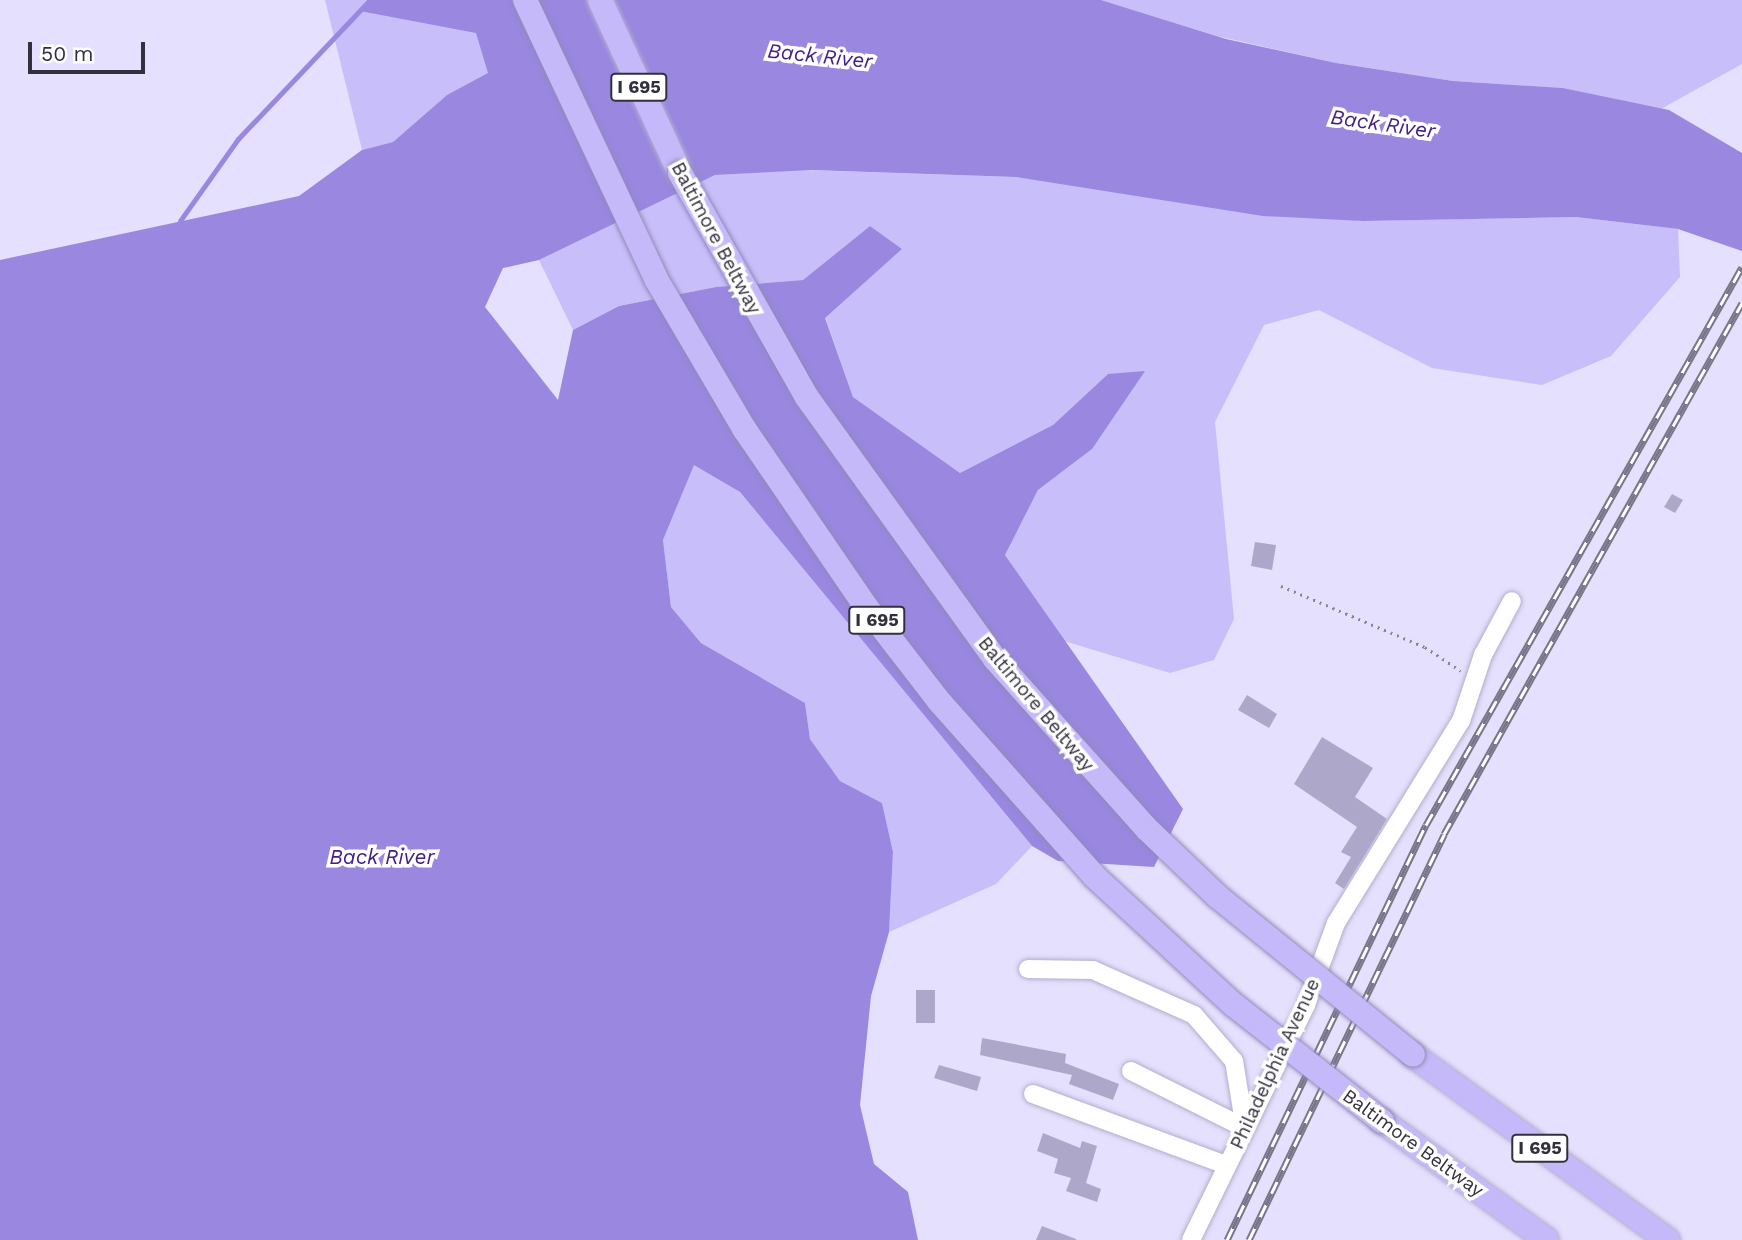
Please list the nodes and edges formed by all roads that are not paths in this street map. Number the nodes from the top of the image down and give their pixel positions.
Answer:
1 (513, 0) edge
2 (525, 0) edge
3 (600, 0) edge
4 (576, 119) junction
5 (1512, 601) dead end
6 (1028, 969) dead end
7 (1132, 1071) dead end
8 (1033, 1094) dead end
9 (1245, 1128) junction
10 (1226, 1166) junction
11 (1191, 1240) edge
12 (1546, 1240) edge
13 (1668, 1240) edge

1 - 4 highway
2 - 4 highway, Baltimore Beltway / I 695, bridge
3 - 13 highway, Baltimore Beltway / I 695, bridge
4 - 12 highway, Baltimore Beltway / I 695, bridge
5 - 9 street, Philadelphia Avenue
6 - 9 street
7 - 9 street
8 - 10 street
9 - 10 street, Philadelphia Avenue
10 - 11 street, Philadelphia Avenue

